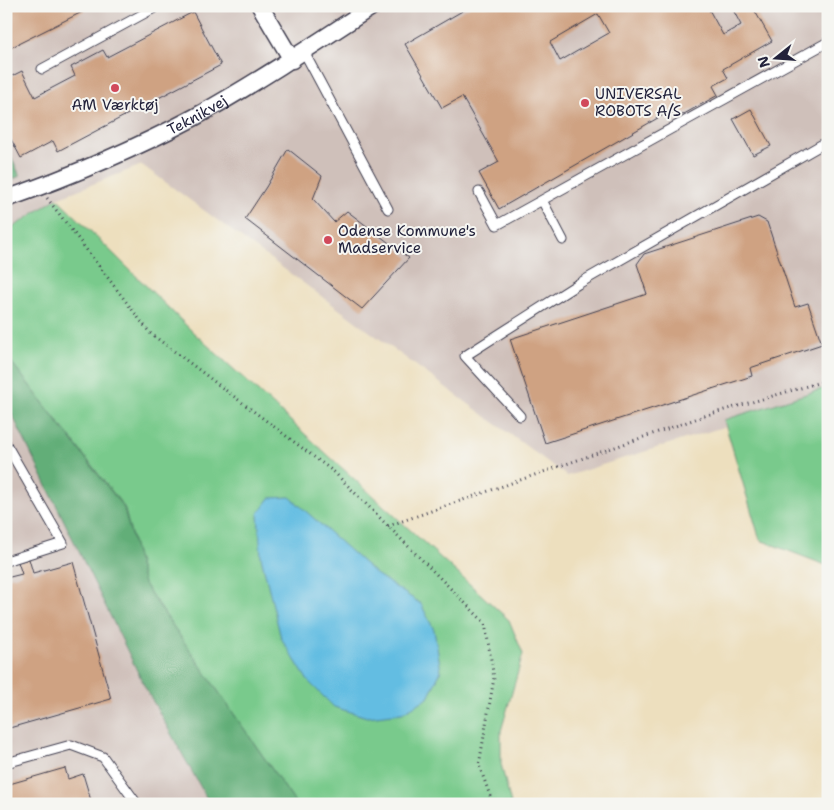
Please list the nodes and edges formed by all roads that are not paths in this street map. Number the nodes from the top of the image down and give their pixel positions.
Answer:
1 (158, 6) edge
2 (260, 6) edge
3 (373, 6) edge
4 (828, 42) edge
5 (298, 56) junction
6 (42, 69) dead end
7 (828, 141) edge
8 (478, 192) dead end
9 (6, 199) edge
10 (542, 200) junction
11 (388, 210) dead end
12 (563, 240) dead end
13 (520, 416) dead end
14 (6, 444) edge
15 (6, 561) edge
16 (6, 763) edge
17 (136, 804) edge

1 - 6 lane
2 - 5 street
3 - 5 street, Teknikvej
4 - 10 lane
5 - 9 street, Teknikvej
5 - 11 lane
7 - 13 lane
8 - 10 lane
10 - 12 lane
14 - 15 lane
16 - 17 lane

